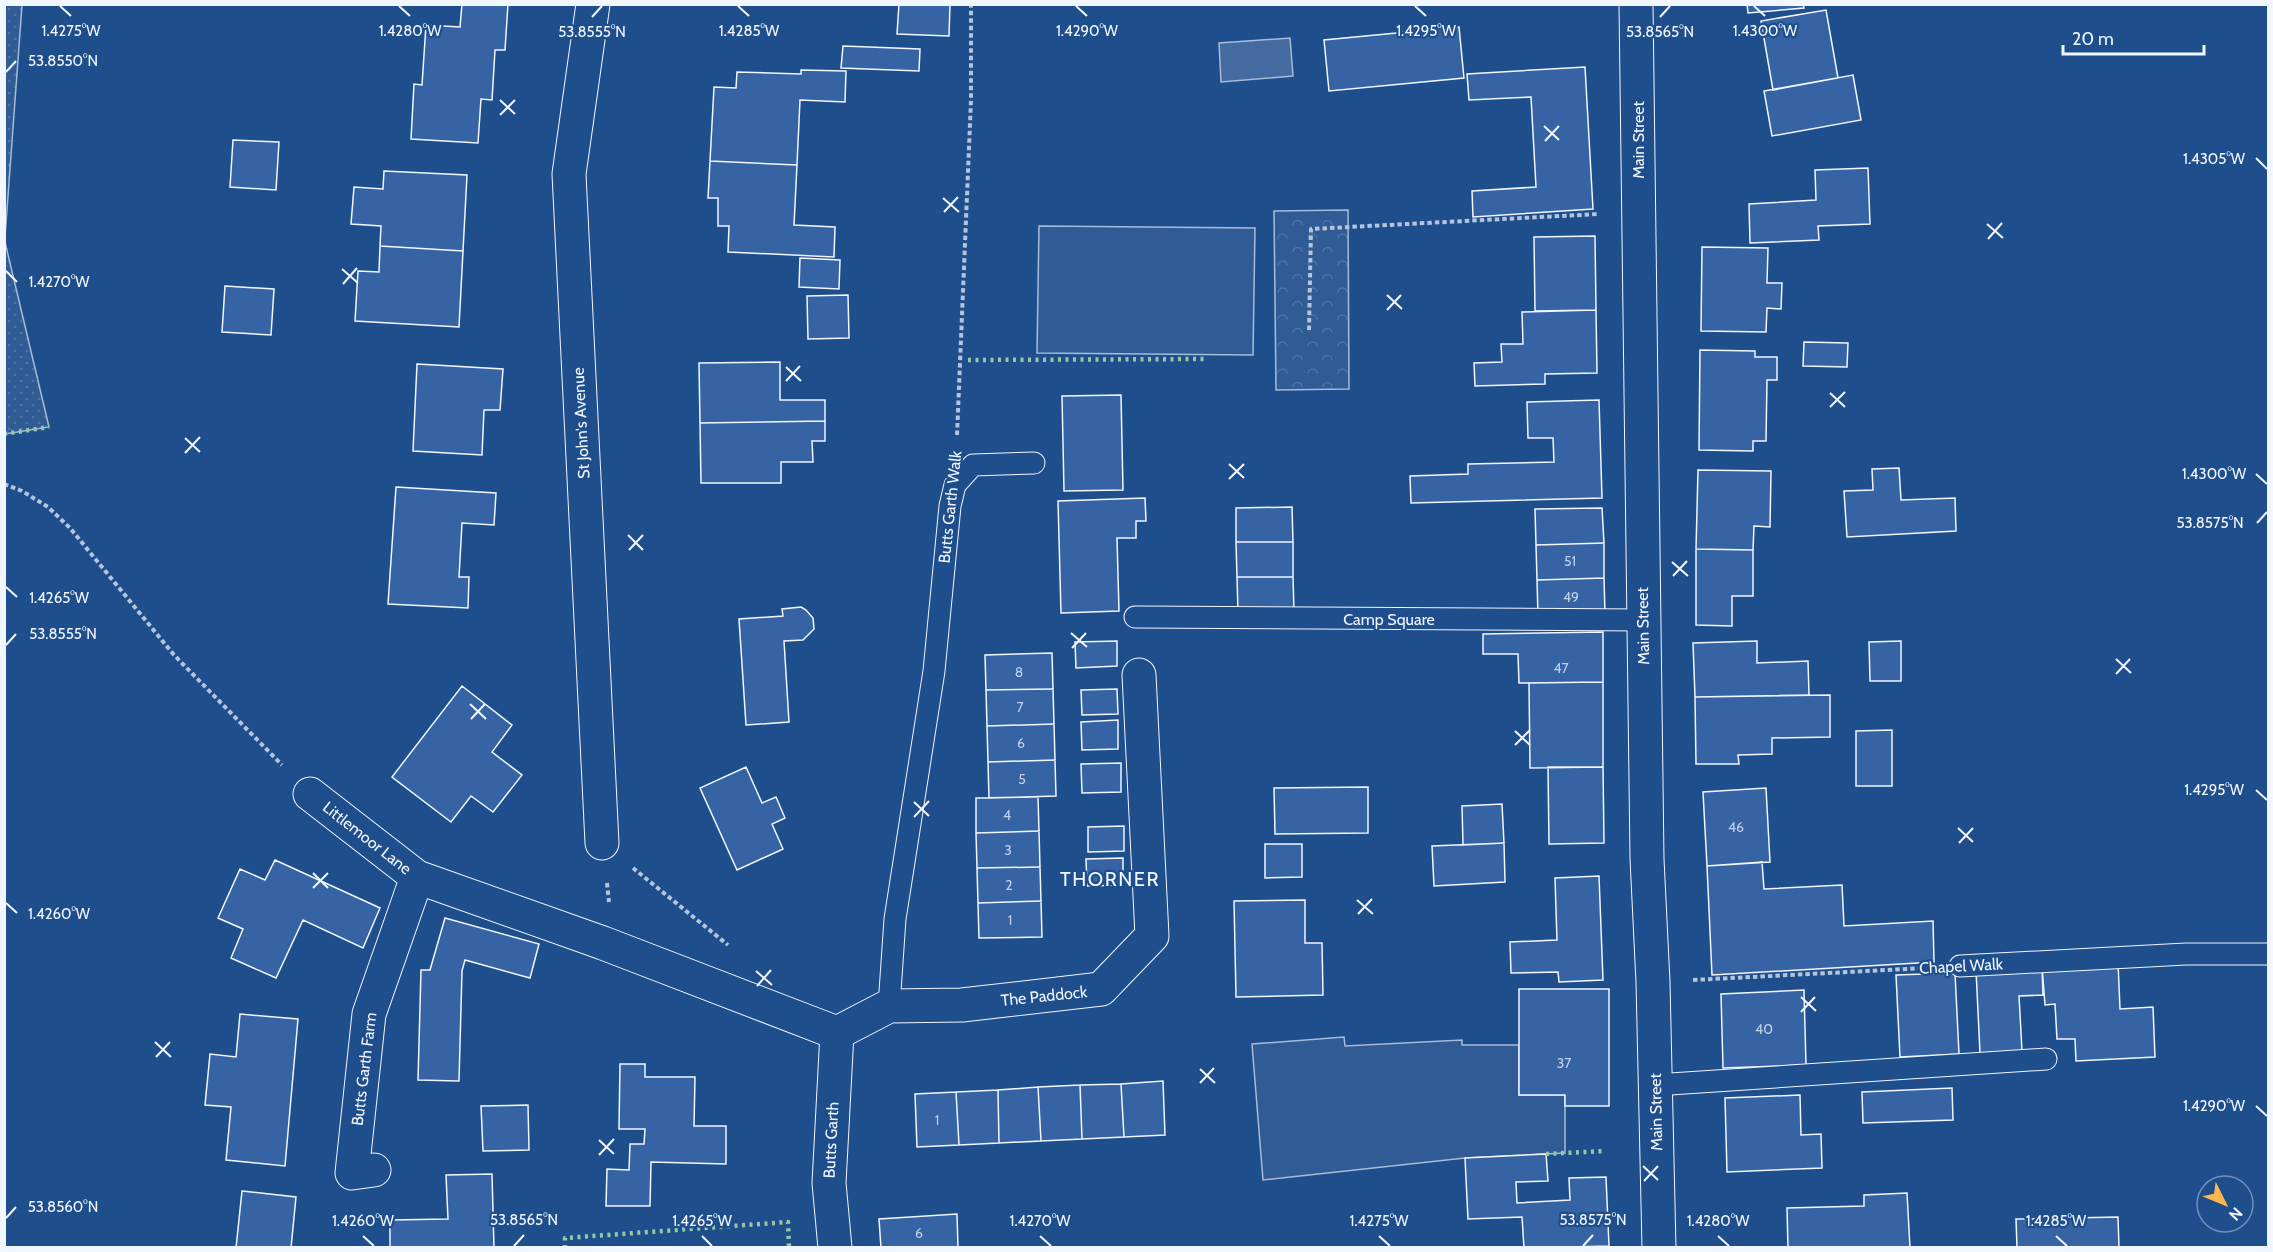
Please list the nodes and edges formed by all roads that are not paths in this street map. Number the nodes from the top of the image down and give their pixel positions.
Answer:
1 (593, 4) edge
2 (1636, 4) edge
3 (1034, 463) dead end
4 (1135, 617) dead end
5 (1642, 620) junction
6 (1139, 675) dead end
7 (310, 794) road end
8 (602, 843) road end
9 (417, 877) junction
10 (2268, 954) edge
11 (1960, 966) road end
12 (889, 1006) junction
13 (837, 1033) junction
14 (2046, 1059) dead end
15 (1655, 1085) junction
16 (374, 1170) dead end
17 (835, 1248) edge
18 (1659, 1248) edge

1 - 8 street, St John's Avenue
2 - 5 street, Main Street
3 - 12 lane, Butts Garth Walk
4 - 5 lane, Camp Square
5 - 15 street, Main Street
6 - 12 street, The Paddock
7 - 9 street, Littlemoor Lane
9 - 13 street, Littlemoor Lane
9 - 16 street, Butts Garth Farm
10 - 11 lane, Chapel Walk
12 - 13 street, The Paddock
13 - 17 street, Butts Garth
14 - 15 lane
15 - 18 street, Main Street

